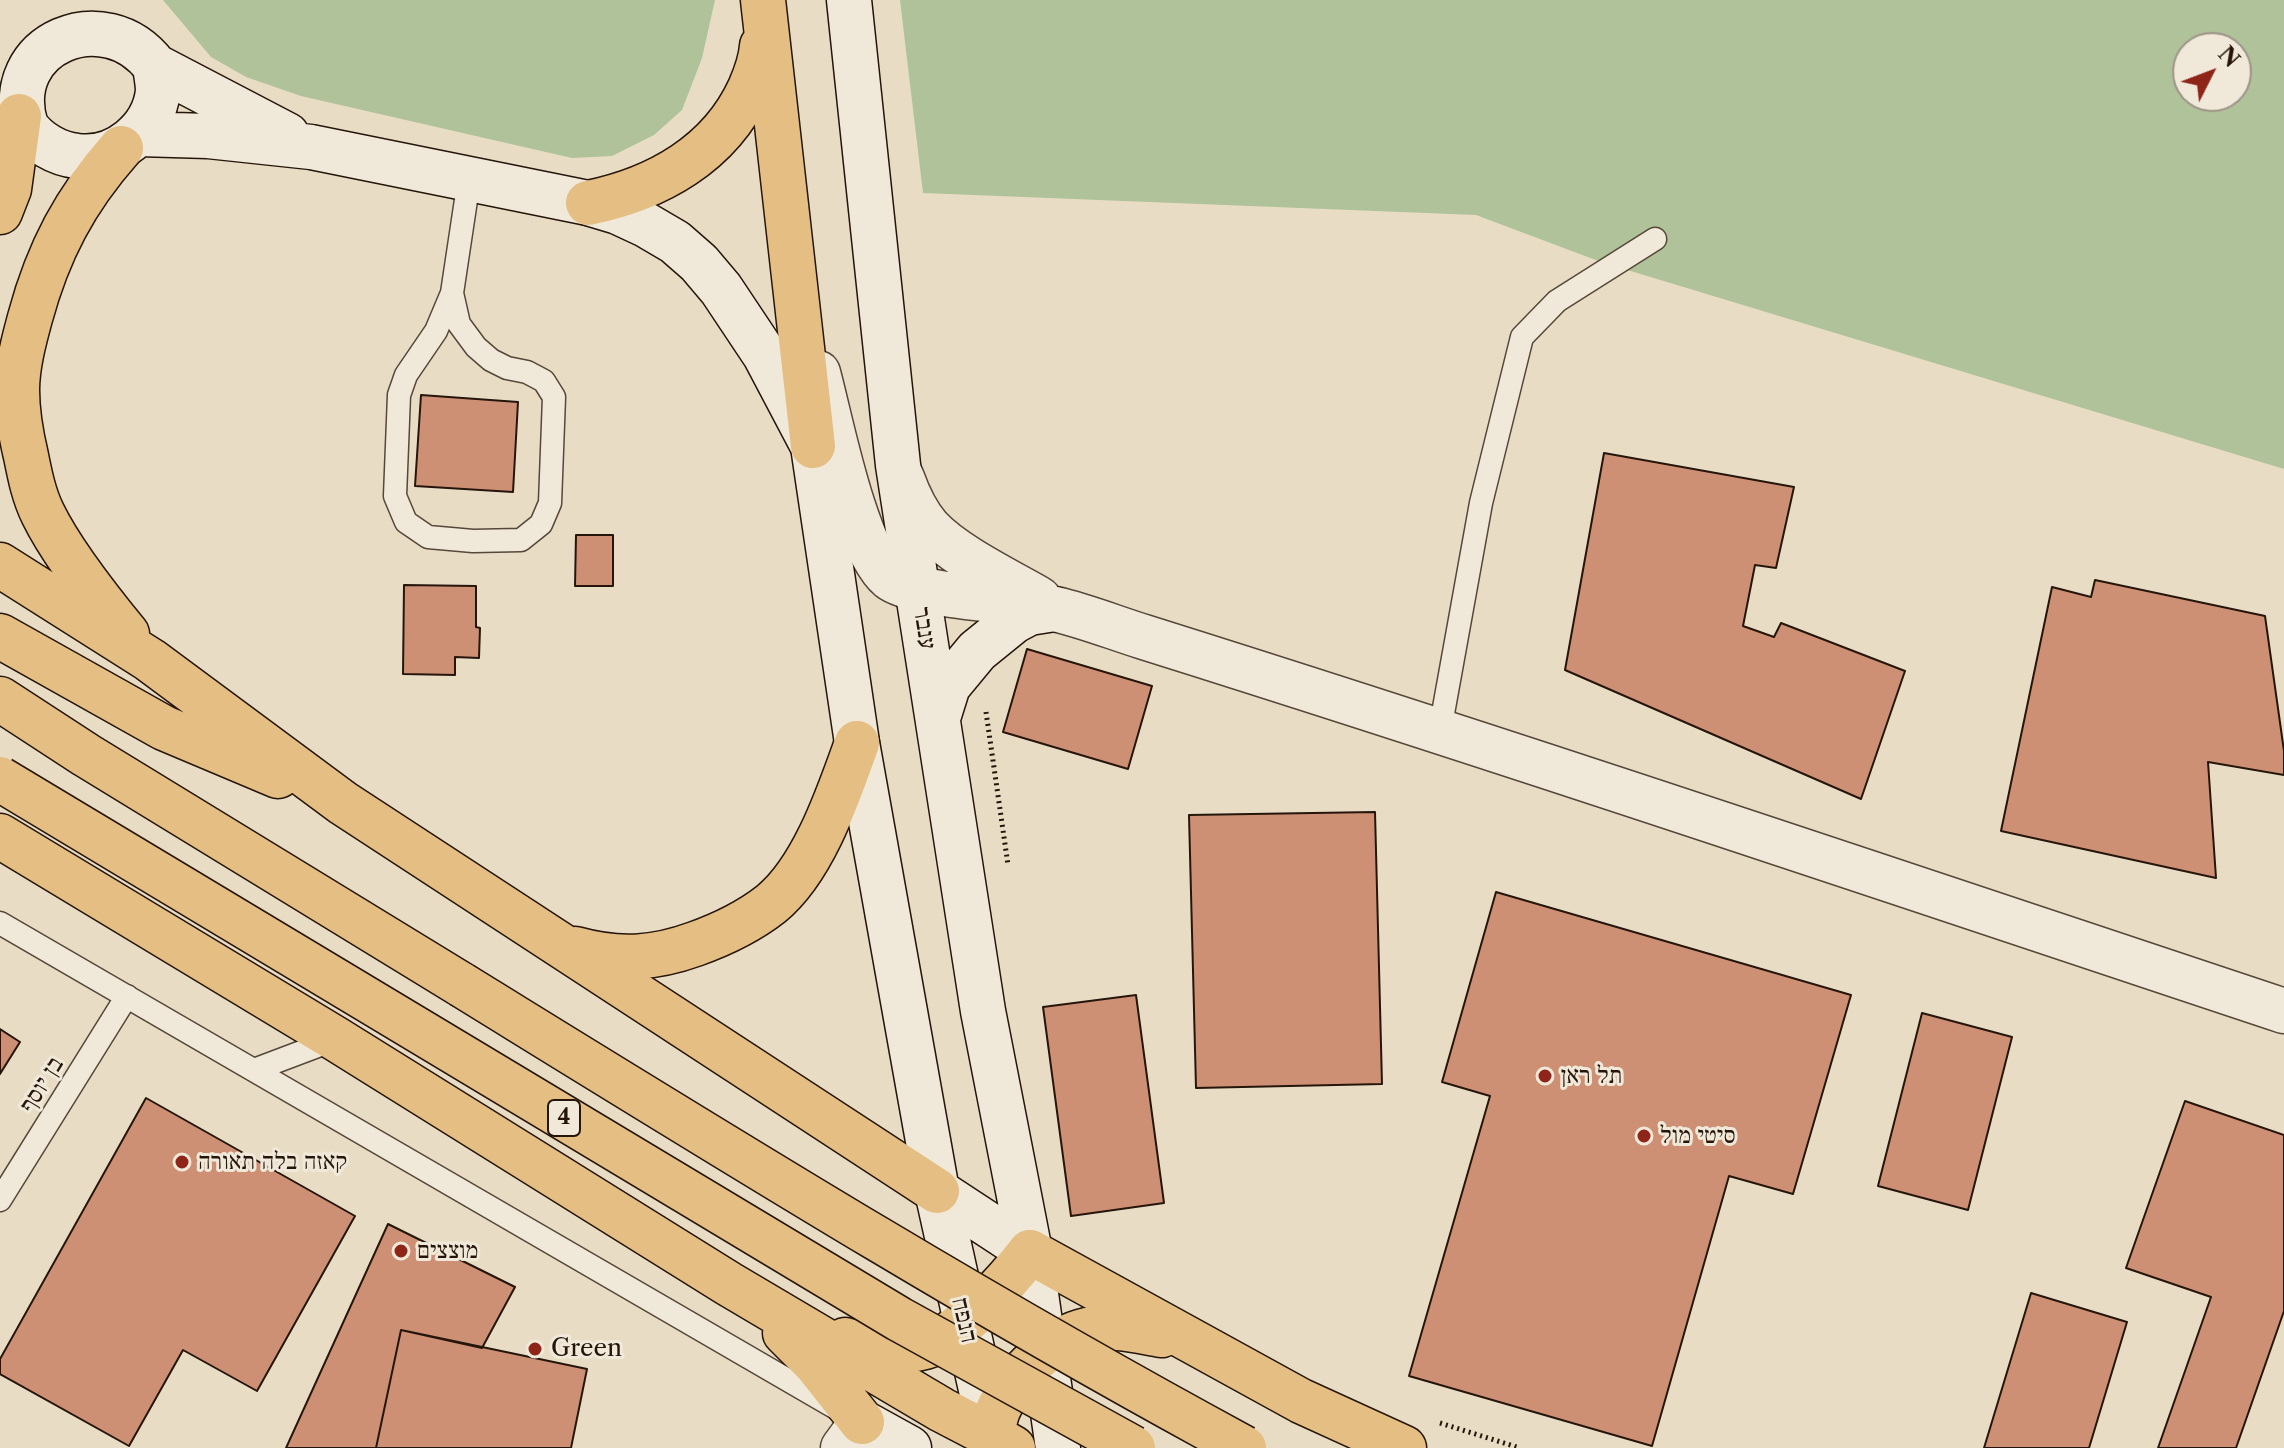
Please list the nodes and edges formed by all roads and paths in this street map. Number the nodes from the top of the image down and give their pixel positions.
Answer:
1 (849, 0) edge
2 (764, 8) edge
3 (46, 13) edge
4 (122, 13) edge
5 (155, 66) junction
6 (19, 116) junction
7 (130, 141) junction
8 (311, 147) junction
9 (469, 180) junction
10 (588, 203) junction
11 (0, 212) edge
12 (1655, 239) dead end
13 (792, 273) junction
14 (452, 293) junction
15 (813, 446) junction
16 (898, 465) junction
17 (0, 565) edge
18 (917, 589) junction
19 (1054, 609) junction
20 (0, 636) edge
21 (150, 660) junction
22 (0, 699) edge
23 (938, 718) junction
24 (1440, 730) junction
25 (857, 743) junction
26 (0, 779) edge
27 (343, 803) junction
28 (0, 836) edge
29 (0, 923) edge
30 (553, 941) junction
31 (127, 996) junction
32 (2284, 1011) edge
33 (336, 1039) junction
34 (254, 1070) junction
35 (937, 1191) junction
36 (0, 1200) edge
37 (1030, 1252) junction
38 (729, 1284) junction
39 (964, 1320) junction
40 (801, 1325) junction
41 (1206, 1350) junction
42 (1045, 1352) junction
43 (853, 1435) edge
44 (999, 1444) edge
45 (909, 1448) edge
46 (1058, 1448) edge
47 (1133, 1448) edge
48 (1244, 1448) edge
49 (1404, 1448) edge

1 - 16 street, ענבר
2 - 10 main road
2 - 13 main road
3 - 4 street
3 - 6 street
4 - 5 street
5 - 7 street
5 - 8 street
6 - 7 street
6 - 11 main road
7 - 8 street
7 - 21 main road
8 - 9 street
9 - 10 street
9 - 14 lane
10 - 15 street
12 - 24 lane
13 - 15 main road
13 - 18 street
14 - 14 lane
15 - 25 street
16 - 18 street, ענבר
16 - 19 street
17 - 21 main road
18 - 19 street
18 - 23 street, ענבר
19 - 23 street
19 - 24 street
20 - 27 main road
21 - 27 main road
22 - 48 main road, bridge
23 - 37 street, ענבר
24 - 32 street
25 - 30 main road
25 - 35 street
26 - 47 main road, 4, bridge
27 - 30 main road
28 - 33 main road
29 - 31 lane
30 - 35 main road
31 - 34 lane
31 - 36 lane, בן יוסף
33 - 34 lane
33 - 38 main road
34 - 43 lane
35 - 37 street
35 - 39 street, הנפח
37 - 39 main road
37 - 41 main road
37 - 42 street
38 - 40 main road
38 - 43 main road
39 - 40 main road
39 - 44 street, הנפח
40 - 44 main road
41 - 42 main road
41 - 49 main road
42 - 44 main road
42 - 46 street
43 - 45 street

